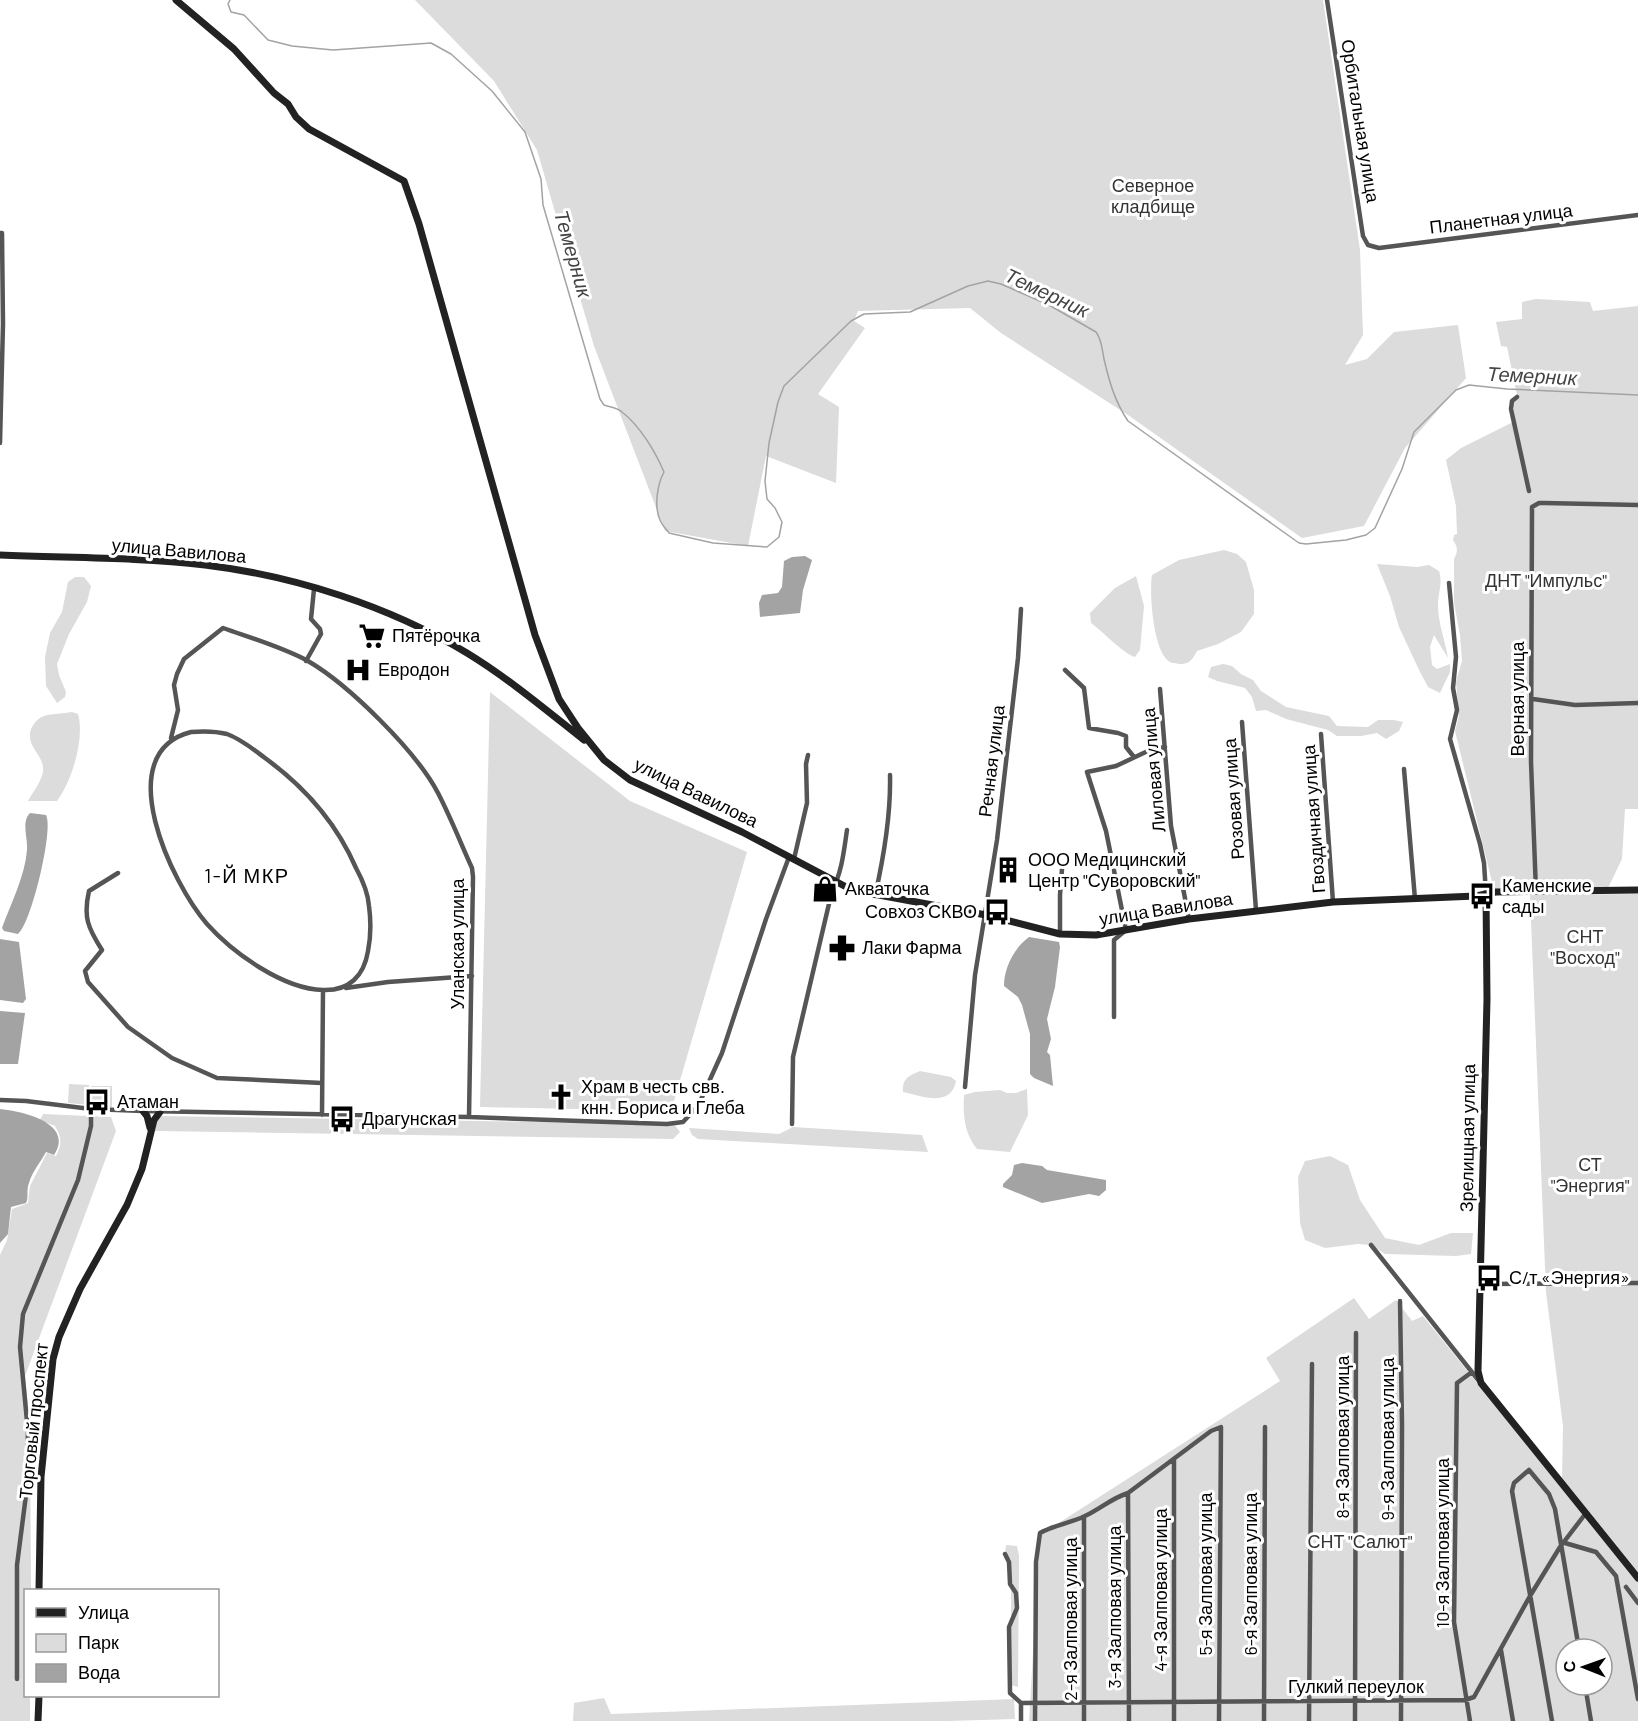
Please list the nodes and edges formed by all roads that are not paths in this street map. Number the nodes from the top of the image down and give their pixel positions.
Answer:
1 (176, 0) edge
2 (1328, 0) edge
3 (1638, 215) edge
4 (1, 233) edge
5 (1368, 245) joint
6 (1517, 397) dead end
7 (0, 443) edge
8 (1529, 491) dead end
9 (1638, 505) edge
10 (0, 555) edge
11 (1449, 583) dead end
12 (314, 589) junction
13 (1021, 609) dead end
14 (306, 661) junction
15 (1065, 669) dead end
16 (1160, 689) dead end
17 (1533, 699) junction
18 (1638, 703) edge
19 (1242, 722) dead end
20 (1321, 734) dead end
21 (171, 739) junction
22 (1165, 747) junction
23 (595, 749) junction
24 (808, 755) dead end
25 (1134, 757) junction
26 (1404, 769) dead end
27 (890, 775) dead end
28 (847, 830) dead end
29 (792, 858) junction
30 (1062, 869) dead end
31 (118, 873) dead end
32 (837, 882) junction
33 (1638, 890) edge
34 (1536, 891) junction
35 (1486, 894) junction
36 (875, 896) junction
37 (1415, 899) junction
38 (1333, 902) junction
39 (1256, 910) junction
40 (986, 915) junction
41 (1189, 919) junction
42 (1126, 930) junction
43 (1060, 934) junction
44 (472, 976) junction
45 (323, 990) junction
46 (338, 990) junction
47 (1114, 1017) dead end
48 (322, 1083) junction
49 (965, 1087) dead end
50 (0, 1100) edge
51 (91, 1109) junction
52 (143, 1112) junction
53 (160, 1112) junction
54 (322, 1115) junction
55 (469, 1117) junction
56 (792, 1124) dead end
57 (150, 1131) junction
58 (1371, 1245) dead end
59 (1480, 1284) junction
60 (1638, 1284) edge
61 (1400, 1300) dead end
62 (1356, 1333) dead end
63 (1312, 1364) dead end
64 (1472, 1372) junction
65 (1481, 1383) junction
66 (1265, 1427) dead end
67 (1174, 1460) junction
68 (1128, 1493) junction
69 (1586, 1513) junction
70 (1084, 1517) junction
71 (1562, 1545) junction
72 (1005, 1554) dead end
73 (1638, 1578) edge
74 (1626, 1587) dead end
75 (39, 1589) edge
76 (1530, 1596) junction
77 (1638, 1603) edge
78 (1577, 1637) edge
79 (1501, 1649) junction
80 (17, 1679) dead end
81 (39, 1697) edge
82 (1587, 1697) edge
83 (1638, 1699) edge
84 (1355, 1700) junction
85 (1401, 1700) junction
86 (1465, 1700) junction
87 (1174, 1701) junction
88 (1218, 1701) junction
89 (1264, 1701) junction
90 (1309, 1701) junction
91 (1085, 1702) junction
92 (1129, 1702) junction
93 (1021, 1703) junction
94 (1035, 1703) junction
95 (1021, 1720) edge
96 (38, 1721) edge
97 (1035, 1721) edge
98 (1084, 1721) edge
99 (1129, 1721) edge
100 (1174, 1721) edge
101 (1219, 1721) edge
102 (1264, 1721) edge
103 (1309, 1721) edge
104 (1355, 1721) edge
105 (1401, 1721) edge
106 (1470, 1721) edge
107 (1512, 1721) edge
108 (1552, 1721) edge
109 (1591, 1721) edge

1 - 23 street, улица Вавилова
2 - 5 street, Орбитальная улица
3 - 5 street, Планетная улица
4 - 7 street
6 - 8 street
9 - 17 street, Верная улица
10 - 12 street, улица Вавилова
11 - 35 street
12 - 14 street
12 - 23 street, улица Вавилова
13 - 40 street, Речная улица
14 - 21 street, Уланская улица
14 - 44 street, Уланская улица
15 - 25 street
16 - 22 street, Лиловая улица
17 - 18 street
17 - 34 street, Верная улица
19 - 39 street, Розовая улица
20 - 38 street, Гвоздичная улица
21 - 45 street
21 - 46 street
22 - 25 street
22 - 41 street, Лиловая улица
23 - 29 street, улица Вавилова
24 - 29 street
25 - 42 street
26 - 37 street
27 - 36 street
28 - 32 street
29 - 32 street, улица Вавилова
29 - 55 street
30 - 43 street
31 - 48 street
32 - 36 street, улица Вавилова
32 - 56 street
33 - 34 street, улица Вавилова
34 - 35 street, улица Вавилова
35 - 37 street, улица Вавилова
35 - 59 street, Зрелищная улица
36 - 40 street, улица Вавилова
37 - 38 street, улица Вавилова
38 - 39 street, улица Вавилова
39 - 41 street, улица Вавилова
40 - 43 street, улица Вавилова
40 - 49 street, Речная улица
41 - 42 street, улица Вавилова
42 - 43 street, улица Вавилова
42 - 47 street
44 - 46 street
44 - 55 street, Уланская улица
45 - 46 street
45 - 48 street
48 - 54 street
50 - 51 street
51 - 52 street
51 - 80 street
52 - 53 street
52 - 57 street
53 - 54 street
53 - 57 street, Торговый проспект
54 - 55 street
57 - 75 street, Торговый проспект
58 - 64 street
59 - 60 street
59 - 65 street, Зрелищная улица
61 - 85 street, 9-я Залповая улица
62 - 84 street, 8-я Залповая улица
63 - 90 street
64 - 65 street
64 - 86 street, 10-я Залповая улица
65 - 69 street
66 - 89 street, 6-я Залповая улица
67 - 68 street
67 - 87 street, 4-я Залповая улица
67 - 88 street, 5-я Залповая улица
68 - 70 street
68 - 92 street, 3-я Залповая улица
69 - 71 street
69 - 73 street
70 - 91 street, 2-я Залповая улица
70 - 94 street
71 - 76 street
71 - 76 street
71 - 78 street
71 - 83 street
72 - 93 street
74 - 77 street
76 - 79 street
76 - 108 street
79 - 86 street
79 - 107 street
81 - 96 street
82 - 109 street
84 - 85 street, Гулкий переулок
84 - 90 street, Гулкий переулок
84 - 104 street, 8-я Залповая улица
85 - 86 street, Гулкий переулок
85 - 105 street, 9-я Залповая улица
86 - 106 street, 10-я Залповая улица
87 - 88 street, Гулкий переулок
87 - 92 street, Гулкий переулок
87 - 100 street, 4-я Залповая улица
88 - 89 street, Гулкий переулок
88 - 101 street, 5-я Залповая улица
89 - 90 street, Гулкий переулок
89 - 102 street, 6-я Залповая улица
90 - 103 street
91 - 92 street, Гулкий переулок
91 - 94 street, Гулкий переулок
91 - 98 street, 2-я Залповая улица
92 - 99 street, 3-я Залповая улица
93 - 94 street, Гулкий переулок
93 - 95 street
94 - 97 street

